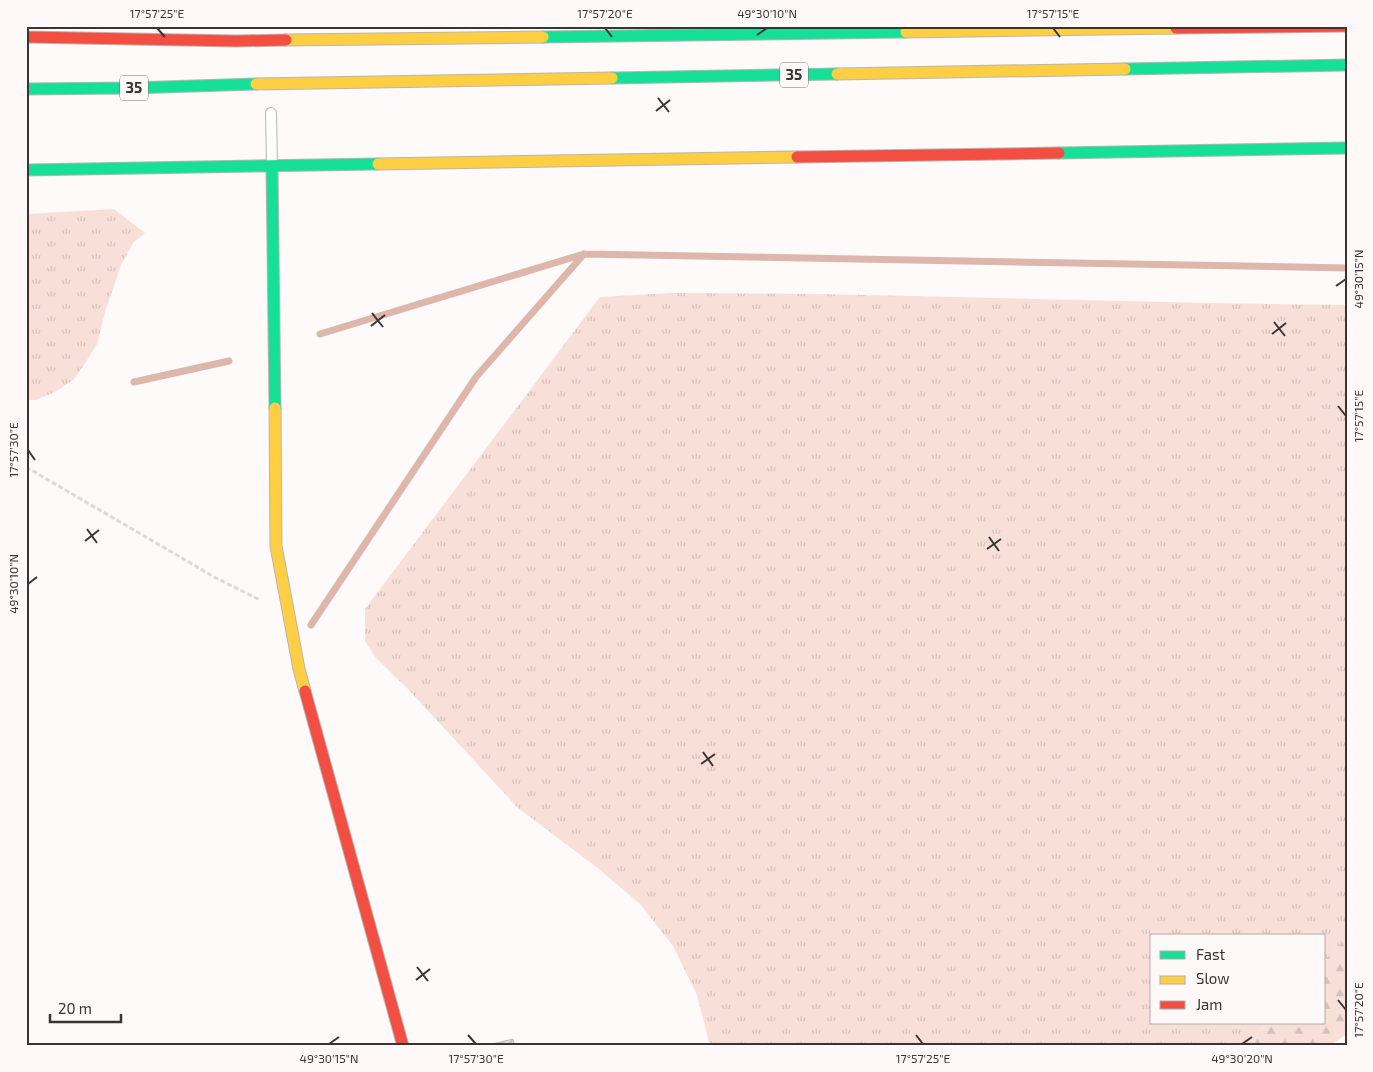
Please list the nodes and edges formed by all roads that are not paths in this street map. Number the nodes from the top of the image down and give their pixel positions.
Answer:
1 (1347, 26) edge
2 (26, 37) edge
3 (1347, 65) edge
4 (26, 89) edge
5 (271, 113) dead end
6 (1347, 148) edge
7 (272, 167) junction
8 (26, 170) edge
9 (403, 1046) edge

1 - 2 main road
3 - 4 main road, 35
5 - 7 lane
6 - 7 main road
7 - 8 main road
7 - 9 main road

